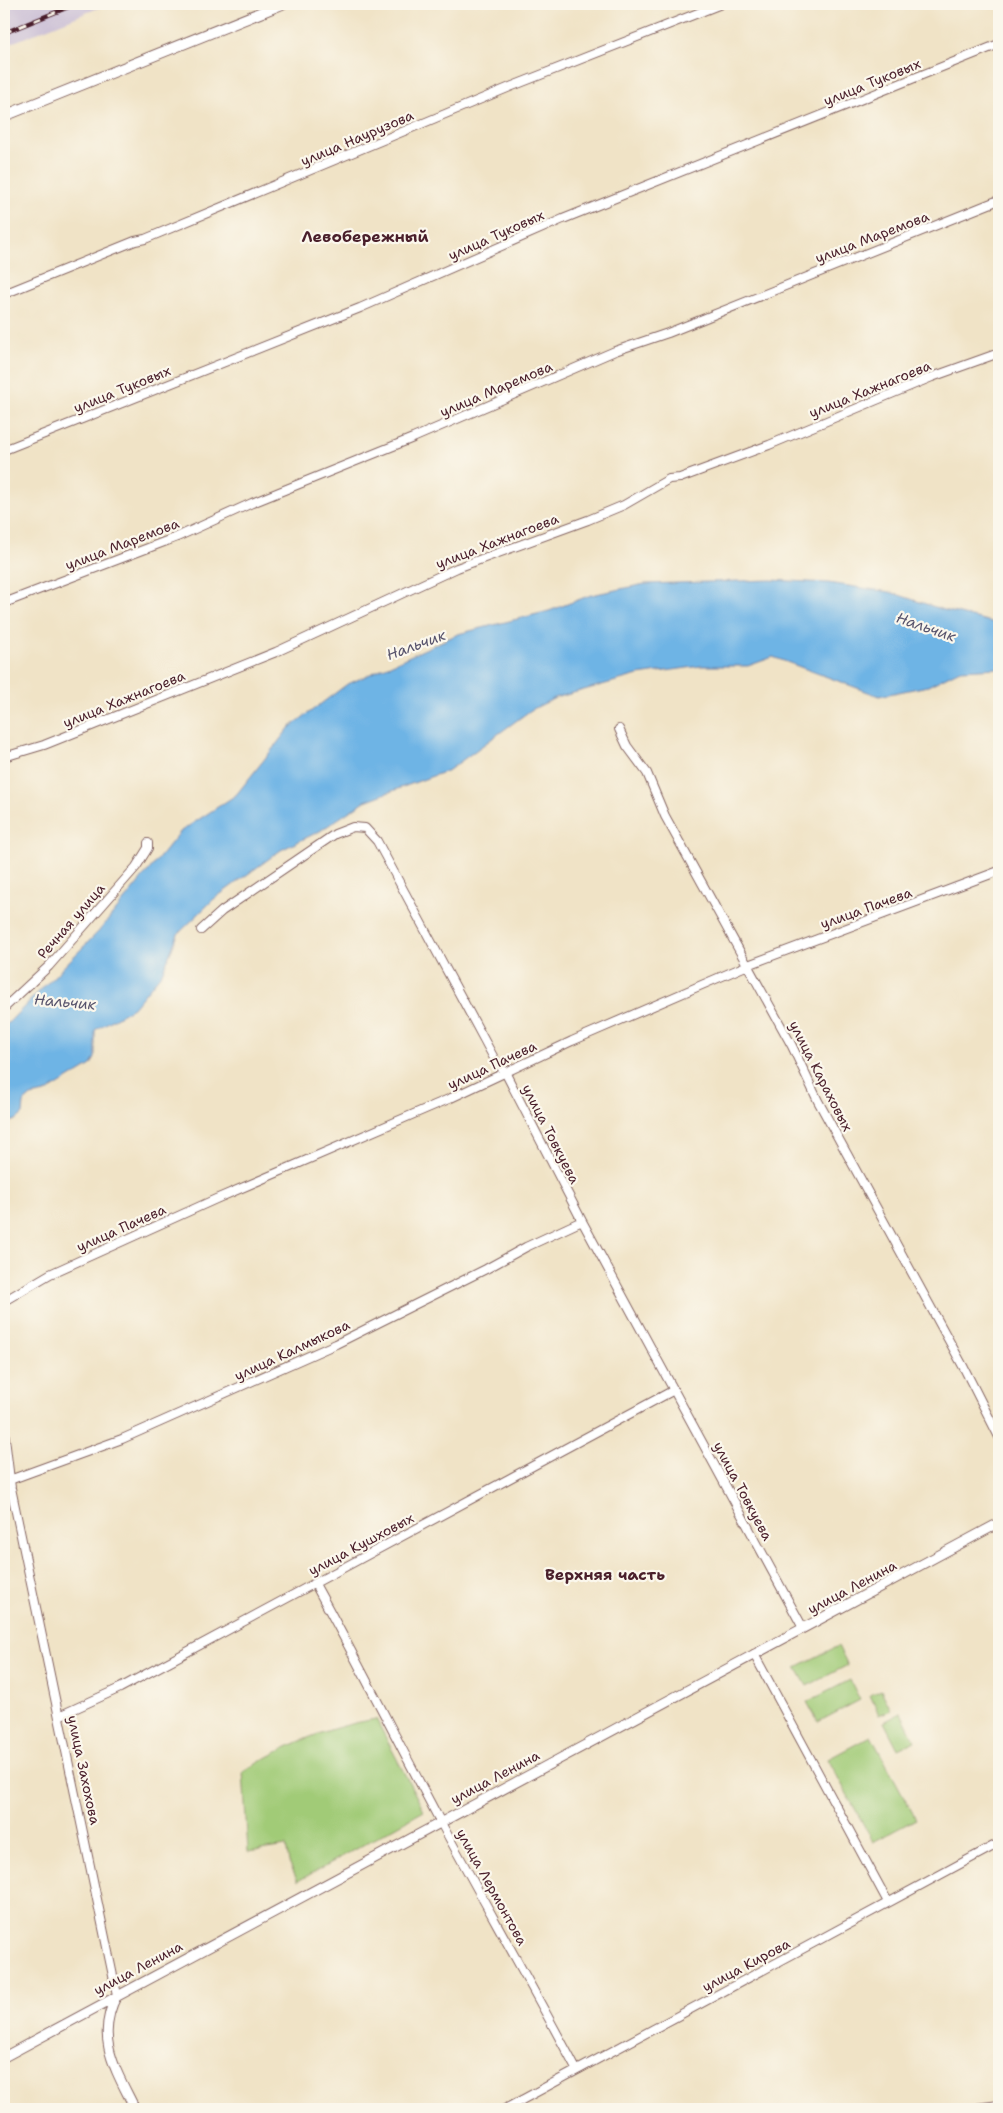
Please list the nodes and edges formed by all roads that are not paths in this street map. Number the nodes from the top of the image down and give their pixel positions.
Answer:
1 (282, 4) edge
2 (721, 4) edge
3 (999, 44) edge
4 (4, 116) edge
5 (999, 200) edge
6 (4, 294) edge
7 (999, 353) edge
8 (4, 450) edge
9 (4, 603) edge
10 (619, 729) dead end
11 (4, 758) edge
12 (148, 844) dead end
13 (999, 871) edge
14 (201, 930) dead end
15 (748, 965) junction
16 (4, 1008) edge
17 (505, 1072) junction
18 (582, 1221) junction
19 (4, 1301) edge
20 (674, 1390) junction
21 (4, 1430) edge
22 (999, 1437) edge
23 (7, 1480) edge
24 (999, 1523) edge
25 (315, 1584) junction
26 (804, 1628) junction
27 (754, 1654) junction
28 (58, 1716) junction
29 (441, 1822) junction
30 (999, 1843) edge
31 (888, 1902) junction
32 (117, 1995) junction
33 (4, 2057) edge
34 (576, 2069) junction
35 (999, 2104) edge
36 (135, 2109) edge
37 (504, 2109) edge
38 (969, 2109) edge

1 - 4 main road
2 - 6 street, улица Наурузова
3 - 8 street, улица Туковых
5 - 9 street, улица Маремова
7 - 11 street, улица Хажнагоева
10 - 15 street, улица Караховых
12 - 16 street, Речная улица
13 - 15 street, улица Пачева
14 - 17 street, улица Товкуева
15 - 17 street, улица Пачева
15 - 22 street, улица Караховых
17 - 18 street, улица Товкуева
17 - 19 street, улица Пачева
18 - 20 street, улица Товкуева
18 - 23 street, улица Калмыкова
20 - 25 street, улица Кушховых
20 - 26 street, улица Товкуева
21 - 23 street, улица Захохова
23 - 28 street, улица Захохова
24 - 26 street, улица Ленина
25 - 28 street, улица Кушховых
25 - 29 street, улица Лермонтова
26 - 27 street, улица Ленина
27 - 29 street, улица Ленина
27 - 31 street
28 - 32 street, улица Захохова
29 - 32 street, улица Ленина
29 - 34 street, улица Лермонтова
30 - 31 street, улица Кирова
31 - 34 street, улица Кирова
32 - 33 street, улица Ленина
32 - 36 street
34 - 37 street, улица Кирова
35 - 38 street

